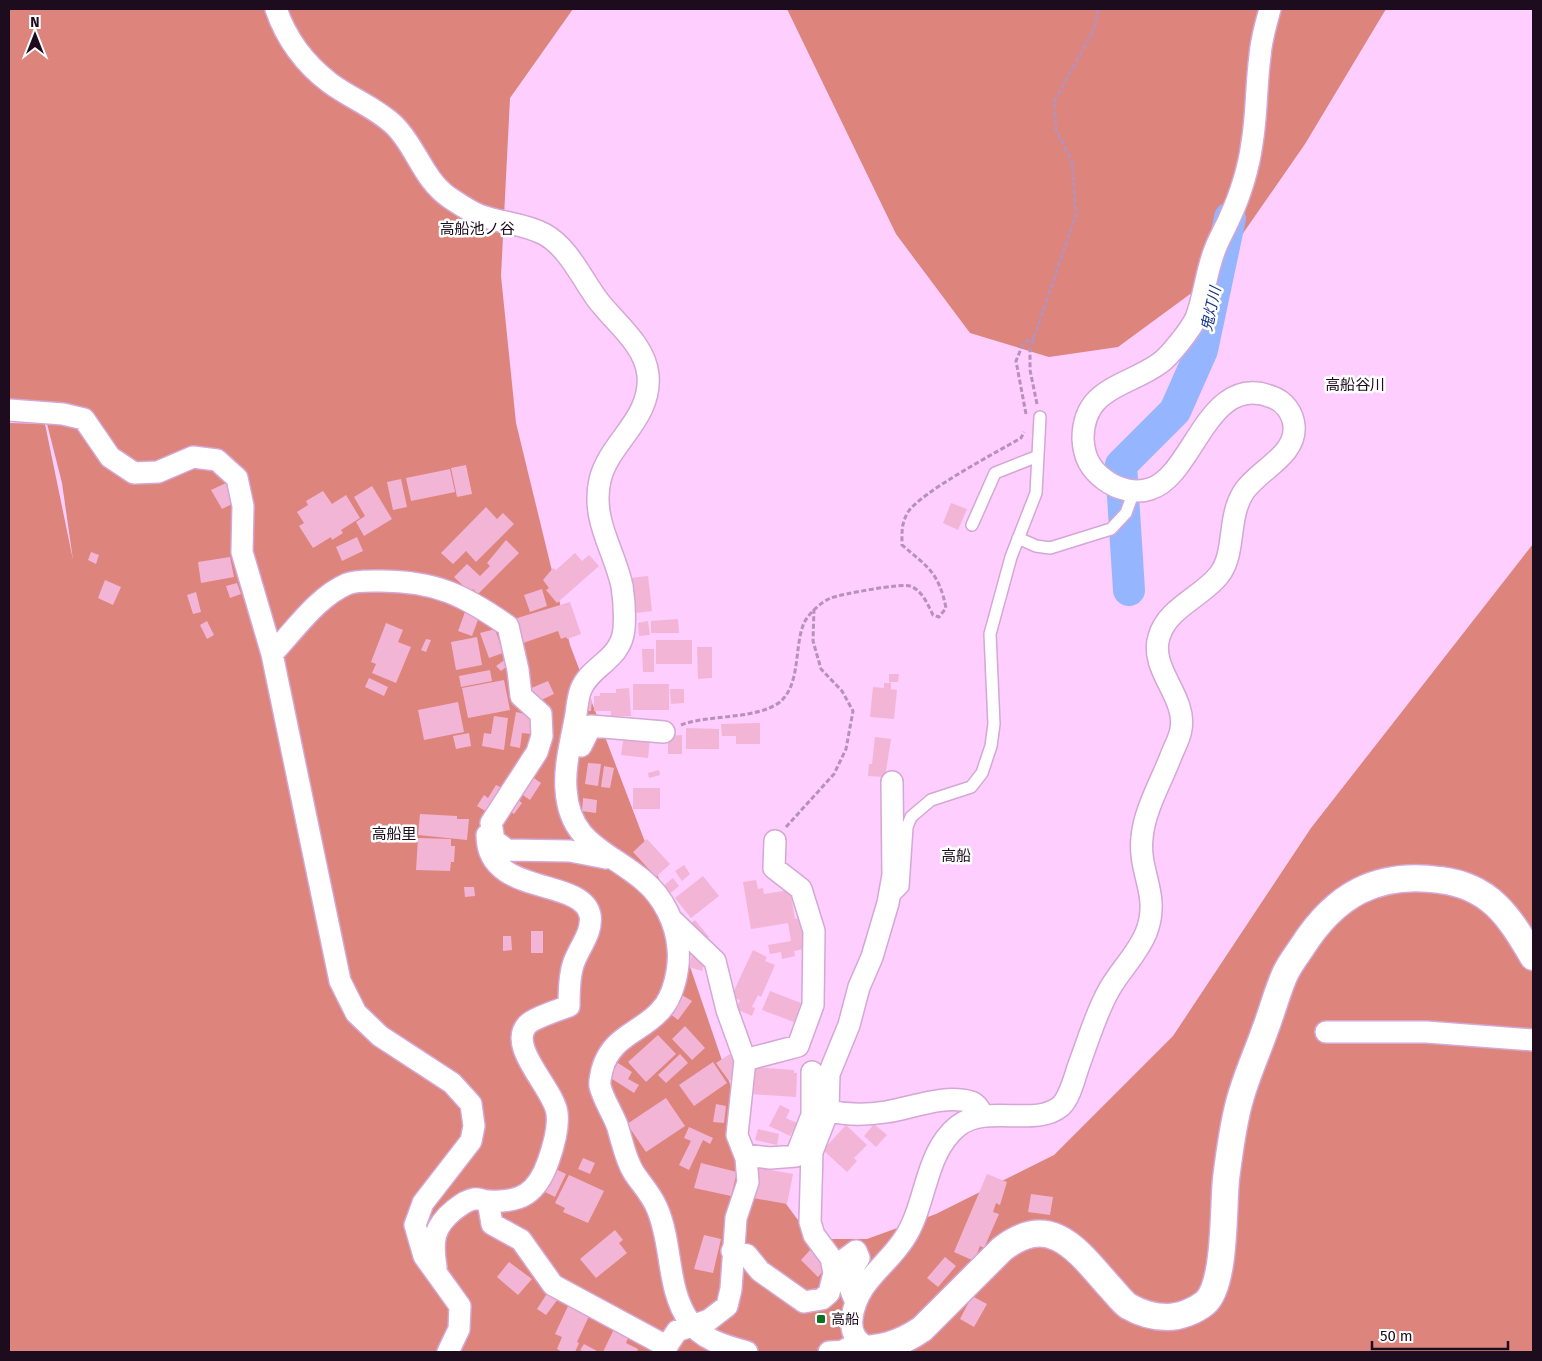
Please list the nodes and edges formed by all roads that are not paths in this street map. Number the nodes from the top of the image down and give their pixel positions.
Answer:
1 (276, 9) edge
2 (1270, 9) edge
3 (9, 410) edge
4 (1040, 417) road end
5 (1038, 456) junction
6 (1134, 491) junction
7 (972, 525) dead end
8 (1018, 538) junction
9 (272, 654) junction
10 (664, 732) road end
11 (571, 743) junction
12 (892, 782) dead end
13 (491, 823) junction
14 (775, 841) road end
15 (611, 859) junction
16 (888, 902) junction
17 (672, 919) junction
18 (1533, 957) edge
19 (1326, 1032) dead end
20 (1533, 1040) edge
21 (745, 1060) junction
22 (812, 1072) dead end
23 (828, 1111) junction
24 (983, 1116) junction
25 (745, 1155) junction
26 (488, 1201) junction
27 (732, 1252) junction
28 (833, 1268) junction
29 (437, 1274) junction
30 (856, 1302) junction
31 (692, 1326) junction
32 (846, 1346) edge
33 (664, 1349) edge
34 (448, 1352) edge
35 (747, 1352) edge

1 - 11 street
2 - 6 street
3 - 9 street
4 - 5 lane
5 - 7 lane
5 - 8 lane
6 - 8 lane
6 - 24 street
8 - 16 lane
9 - 13 street
9 - 29 street
10 - 11 street
11 - 15 street
12 - 16 street
13 - 15 street
13 - 26 street
14 - 21 street
15 - 17 street
16 - 23 street
17 - 21 street
17 - 31 street
18 - 32 street
19 - 20 street
21 - 25 street
22 - 25 street
23 - 24 street
23 - 28 street
24 - 30 street
25 - 27 street
26 - 29 street
26 - 33 street
27 - 28 street
27 - 31 street
28 - 30 street
29 - 34 street
30 - 32 street
31 - 33 street
31 - 35 street

